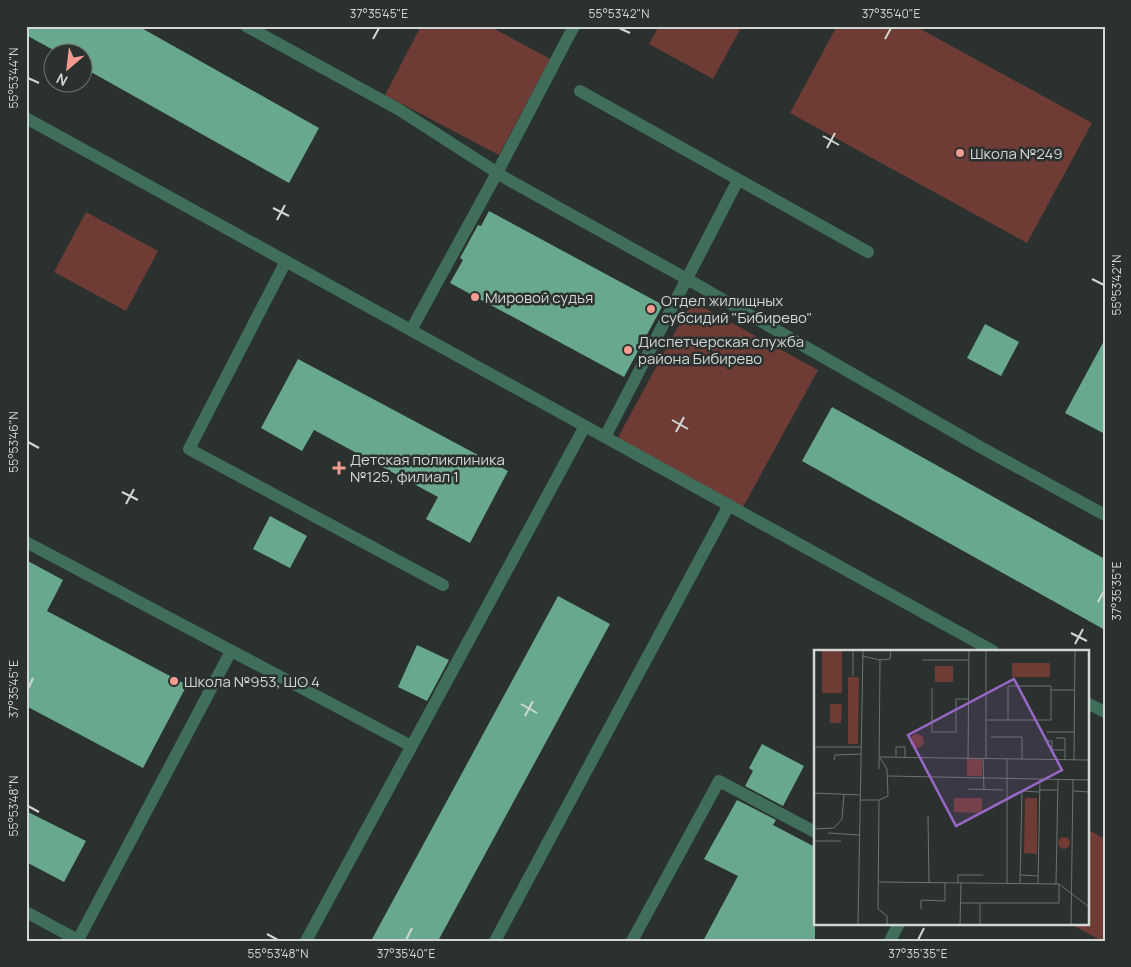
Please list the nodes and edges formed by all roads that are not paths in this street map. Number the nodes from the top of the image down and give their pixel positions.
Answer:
1 (246, 26) edge
2 (574, 26) edge
3 (580, 91) dead end
4 (26, 118) edge
5 (496, 173) junction
6 (738, 180) junction
7 (868, 252) dead end
8 (286, 261) junction
9 (687, 279) junction
10 (410, 330) junction
11 (585, 426) junction
12 (605, 437) junction
13 (729, 505) junction
14 (1105, 515) edge
15 (26, 542) edge
16 (442, 585) dead end
17 (991, 650) edge
18 (231, 651) junction
19 (1088, 704) edge
20 (1105, 712) edge
21 (410, 746) junction
22 (814, 831) edge
23 (26, 912) edge
24 (898, 924) edge
25 (306, 941) edge
26 (496, 941) edge
27 (632, 941) edge
28 (890, 941) edge

1 - 5 lane
2 - 5 lane
3 - 6 lane
4 - 8 lane
5 - 9 lane
5 - 10 lane
6 - 7 lane
6 - 9 lane
8 - 10 lane
8 - 16 lane
9 - 12 lane
9 - 14 lane
10 - 11 lane
11 - 12 lane
11 - 21 lane
12 - 13 lane
13 - 17 lane
13 - 26 lane
15 - 18 lane
18 - 21 lane
18 - 23 lane
19 - 20 lane
21 - 25 lane
22 - 27 lane
24 - 28 lane

